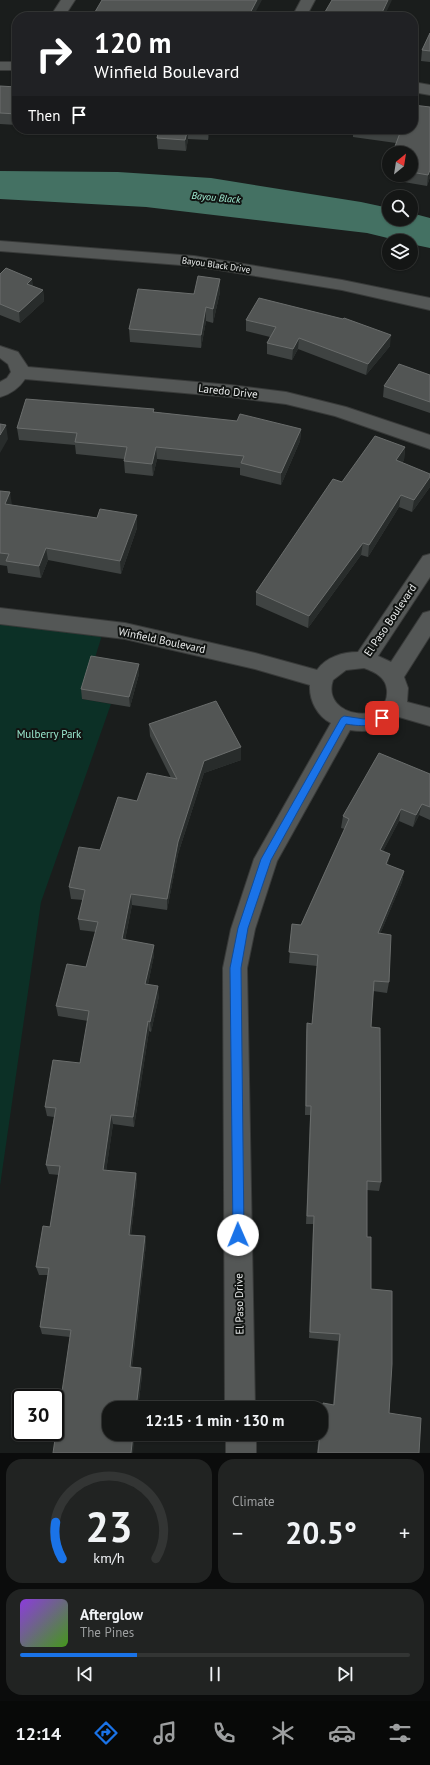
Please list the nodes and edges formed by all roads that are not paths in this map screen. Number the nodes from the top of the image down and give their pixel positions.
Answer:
1 (68, 0) edge
2 (308, 0) edge
3 (60, 12) edge
4 (302, 12) edge
5 (0, 66) edge
6 (12, 66) edge
7 (418, 89) edge
8 (430, 90) edge
9 (0, 246) edge
10 (430, 304) edge
11 (0, 352) edge
12 (20, 372) junction
13 (0, 391) edge
14 (430, 442) edge
15 (430, 561) edge
16 (0, 616) edge
17 (430, 619) edge
18 (364, 660) junction
19 (393, 677) junction
20 (321, 680) junction
21 (395, 707) junction
22 (430, 717) edge
23 (344, 720) junction
24 (240, 1401) edge
25 (241, 1441) edge
26 (241, 1453) edge

1 - 3 street
2 - 4 street
5 - 6 street
7 - 8 street
9 - 10 street, Bayou Black Drive
11 - 12 street
12 - 13 street
12 - 14 street, Laredo Drive
15 - 18 street, El Paso Boulevard
16 - 20 street, Winfield Boulevard
17 - 19 street
18 - 19 street
18 - 20 street
19 - 21 street
20 - 23 street
21 - 22 street
21 - 23 street
23 - 24 street, El Paso Drive
25 - 26 street

